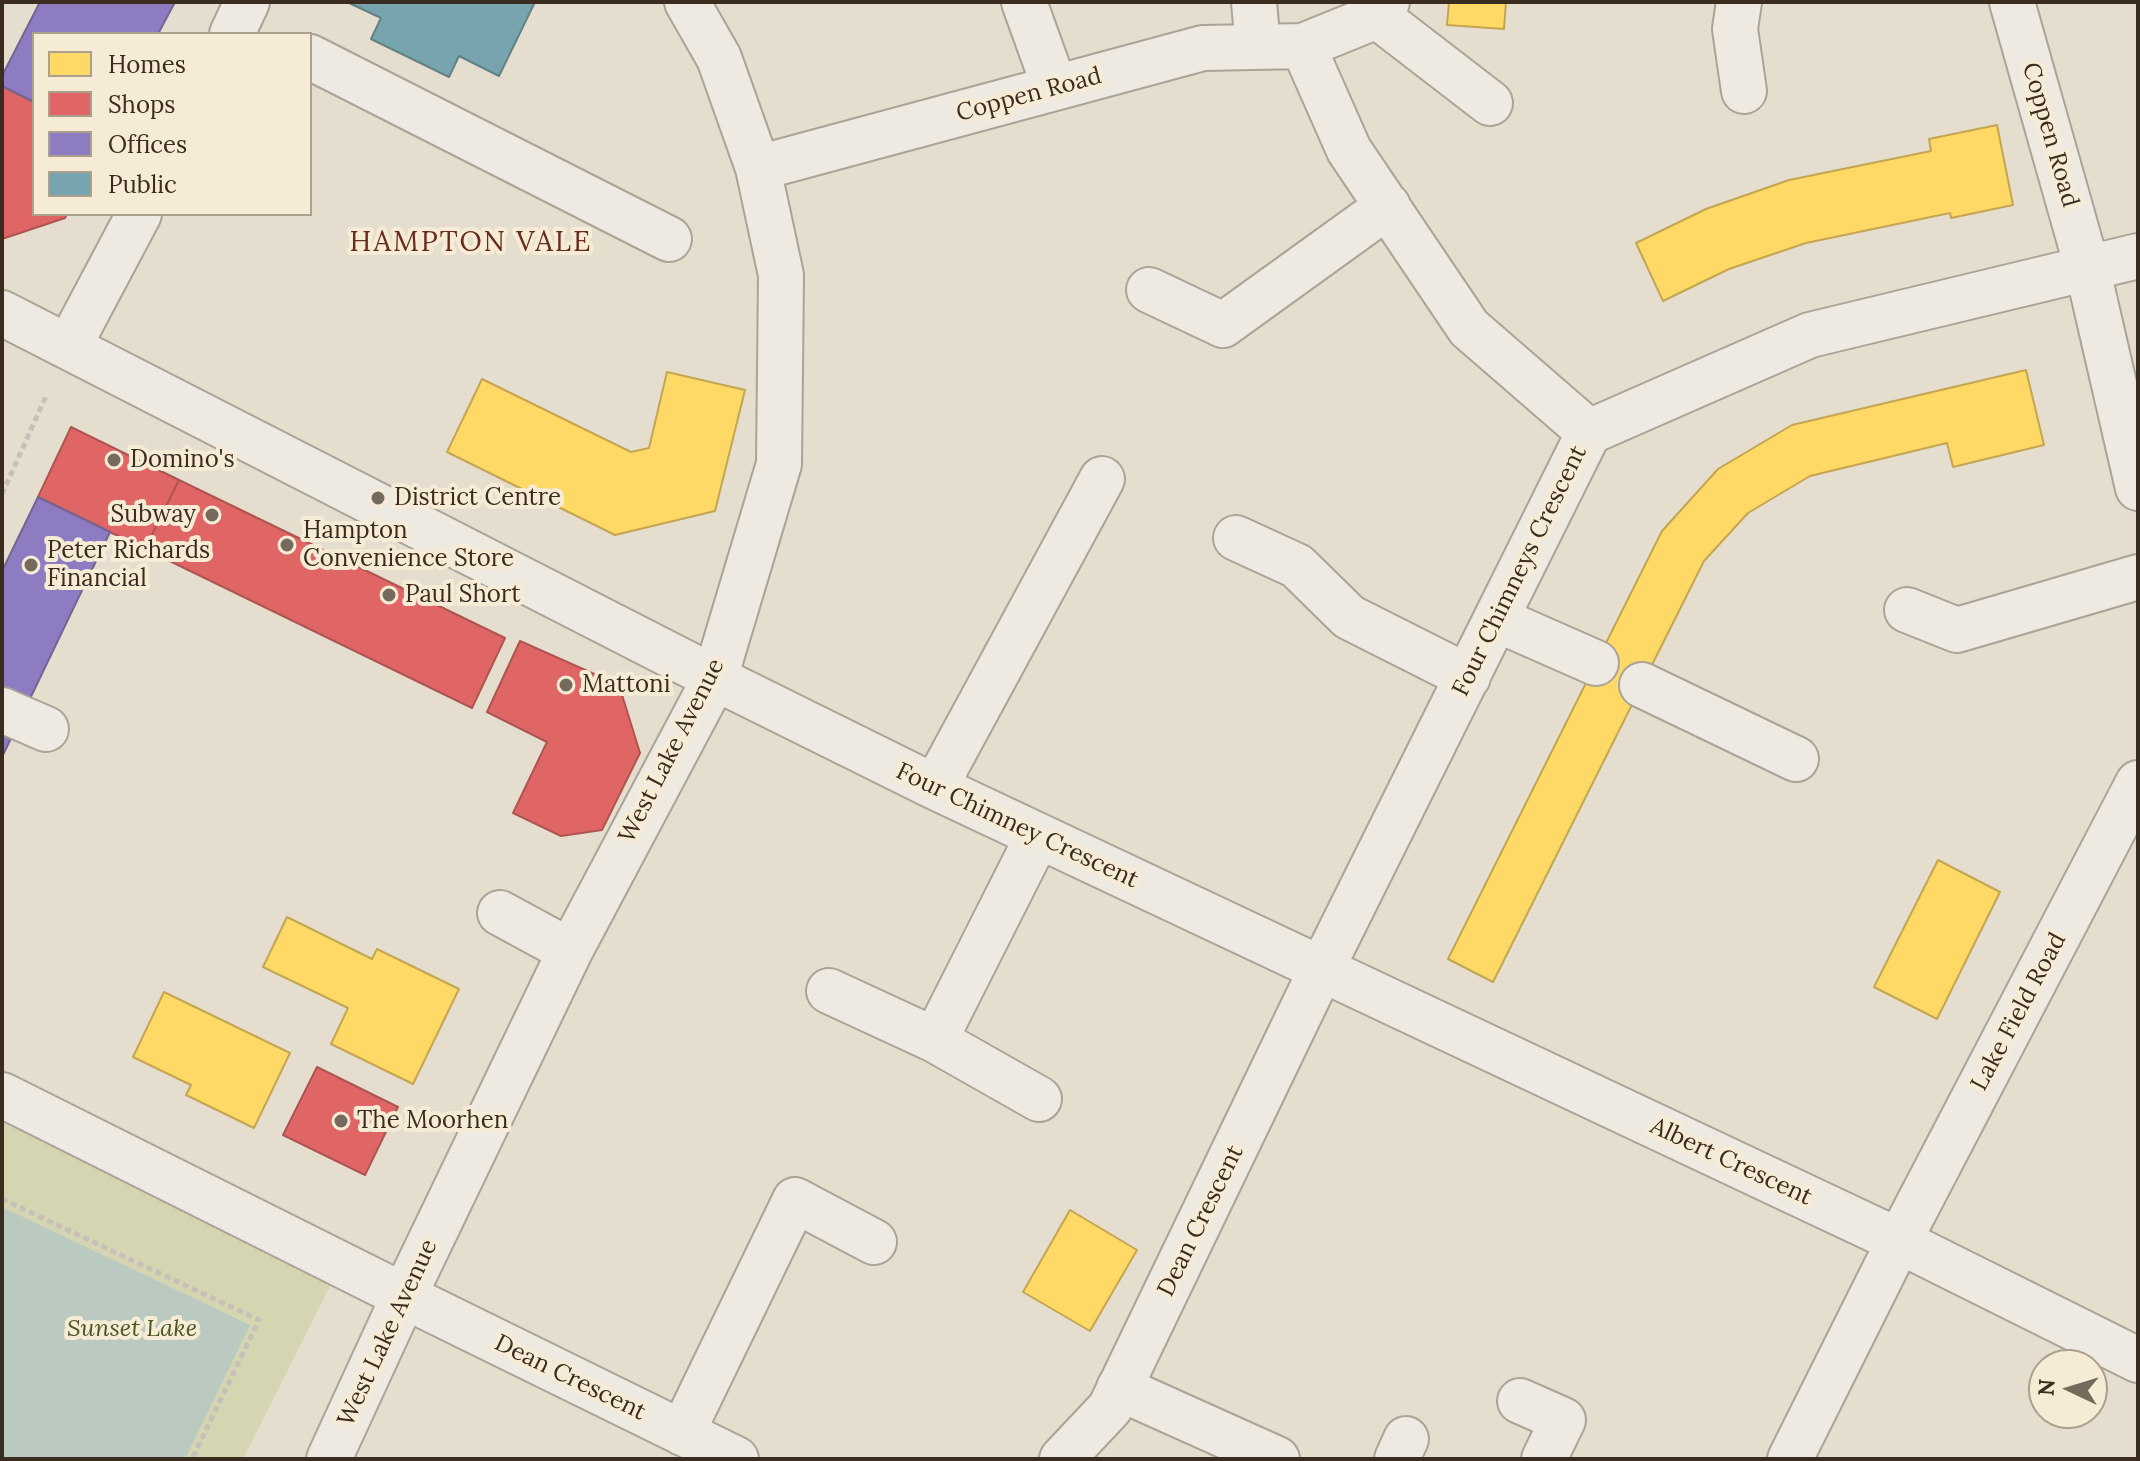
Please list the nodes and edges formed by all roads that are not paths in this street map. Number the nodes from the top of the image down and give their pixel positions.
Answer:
1 (687, 2) edge
2 (1024, 2) edge
3 (1254, 2) edge
4 (1739, 2) edge
5 (2012, 2) edge
6 (1382, 9) edge
7 (1303, 46) junction
8 (1258, 47) junction
9 (312, 58) edge
10 (1055, 88) junction
11 (1744, 91) dead end
12 (1490, 103) dead end
13 (758, 168) junction
14 (1388, 206) junction
15 (138, 216) edge
16 (669, 239) dead end
17 (2138, 256) edge
18 (2087, 267) junction
19 (1149, 290) dead end
20 (2, 313) edge
21 (69, 346) junction
22 (1589, 432) junction
23 (1102, 479) dead end
24 (2138, 488) edge
25 (1236, 538) dead end
26 (2138, 577) edge
27 (1907, 610) dead end
28 (1496, 619) junction
29 (1596, 663) dead end
30 (1468, 677) junction
31 (715, 678) junction
32 (1642, 685) dead end
33 (2, 710) edge
34 (46, 729) dead end
35 (1796, 759) dead end
36 (2138, 783) edge
37 (935, 787) junction
38 (1038, 836) junction
39 (500, 913) dead end
40 (570, 951) junction
41 (1321, 970) junction
42 (829, 991) dead end
43 (935, 1040) junction
44 (2, 1095) edge
45 (1039, 1099) dead end
46 (1899, 1241) junction
47 (874, 1242) dead end
48 (404, 1296) junction
49 (2138, 1360) edge
50 (1119, 1388) junction
51 (1520, 1401) dead end
52 (682, 1433) junction
53 (1805, 1454) edge
54 (329, 1459) edge
55 (736, 1459) edge
56 (1062, 1459) edge
57 (1277, 1459) edge
58 (1544, 1459) edge

1 - 13 street, West Lake Avenue
2 - 10 street
3 - 8 street
4 - 11 street
5 - 18 street, Coppen Road
6 - 7 street, Coppen Road
6 - 12 street
7 - 8 street, Coppen Road
7 - 14 street
8 - 10 street, Coppen Road
9 - 16 street
10 - 13 street, Coppen Road
13 - 31 street, West Lake Avenue
14 - 19 street
14 - 22 street
15 - 21 street
17 - 18 street, Four Chimneys Crescent
18 - 22 street, Four Chimneys Crescent
18 - 24 street
20 - 21 street
21 - 31 street
22 - 28 street, Four Chimneys Crescent
23 - 37 street
25 - 30 street
26 - 27 street
28 - 29 street
28 - 30 street, Four Chimneys Crescent
30 - 41 street, Four Chimneys Crescent
31 - 37 street, Four Chimney Crescent
31 - 40 street, West Lake Avenue
32 - 35 street
33 - 34 street
36 - 46 street, Lake Field Road
37 - 38 street, Four Chimney Crescent
38 - 41 street, Four Chimney Crescent
38 - 43 street
39 - 40 street
40 - 48 street, West Lake Avenue
41 - 46 street, Albert Crescent
41 - 50 street, Dean Crescent
42 - 43 street
43 - 45 street
44 - 48 street, Dean Crescent
46 - 49 street, Albert Crescent
46 - 53 street, Lake Field Road
47 - 52 street
48 - 52 street, Dean Crescent
48 - 54 street, West Lake Avenue
50 - 56 street, Dean Crescent
50 - 57 street
51 - 58 street
52 - 55 street, Dean Crescent

